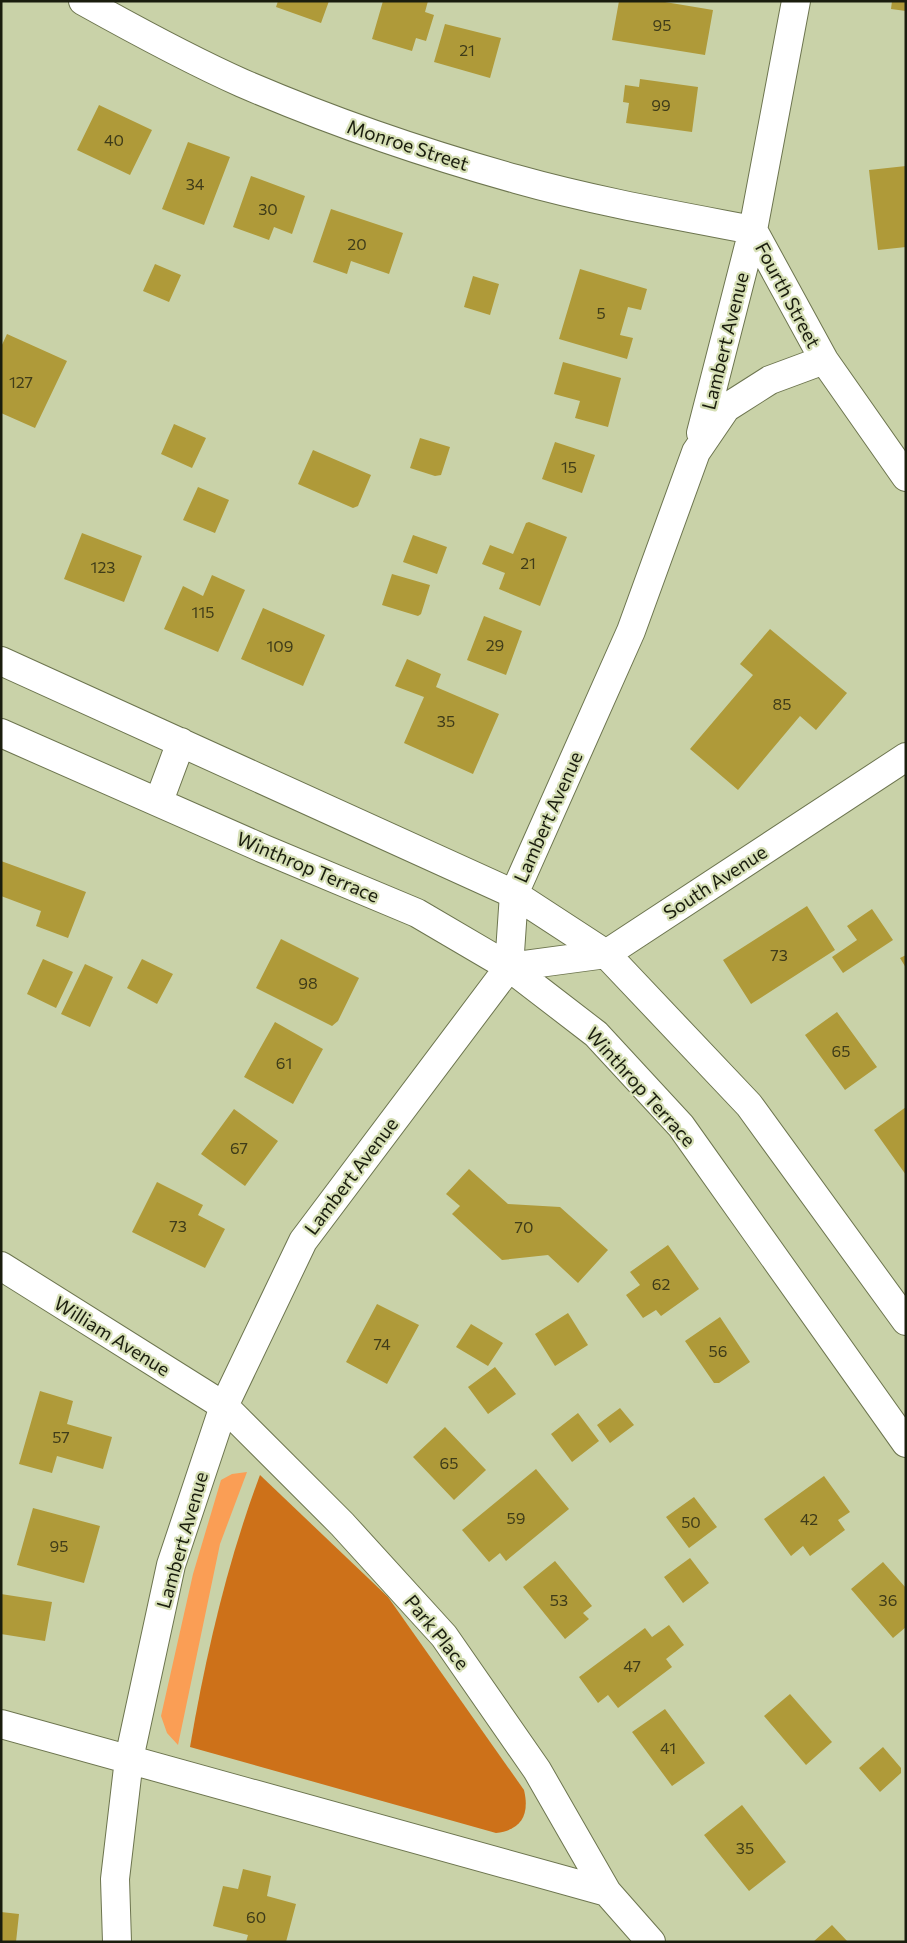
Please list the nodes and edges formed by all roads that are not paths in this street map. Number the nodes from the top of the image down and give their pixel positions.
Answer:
1 (84, 1) edge
2 (796, 1) edge
3 (753, 230) junction
4 (824, 360) junction
5 (696, 452) junction
6 (906, 477) edge
7 (1, 661) edge
8 (1, 733) edge
9 (181, 742) junction
10 (906, 757) edge
11 (159, 801) junction
12 (514, 894) junction
13 (606, 954) junction
14 (510, 967) junction
15 (1, 1266) edge
16 (906, 1321) edge
17 (224, 1406) junction
18 (901, 1426) edge
19 (1, 1724) edge
20 (129, 1759) junction
21 (607, 1892) junction
22 (117, 1942) edge
23 (651, 1942) edge

1 - 3 street, Monroe Street
2 - 3 street, Fourth Street
3 - 4 street, Fourth Street
3 - 5 street, Lambert Avenue
4 - 5 street, Lambert Avenue
4 - 6 street, Fourth Street
5 - 12 street, Lambert Avenue
7 - 9 street
8 - 11 street, Winthrop Terrace
9 - 11 street
9 - 12 street
10 - 13 street, South Avenue
11 - 14 street, Winthrop Terrace
12 - 13 street
12 - 14 street, Lambert Avenue
13 - 14 street, South Avenue
13 - 16 street
14 - 17 street, Lambert Avenue
14 - 18 street, Winthrop Terrace
15 - 17 street, William Avenue
17 - 20 street, Lambert Avenue
17 - 21 street, Park Place
19 - 20 street
20 - 21 street
20 - 22 street, Lambert Avenue
21 - 23 street, Park Place

